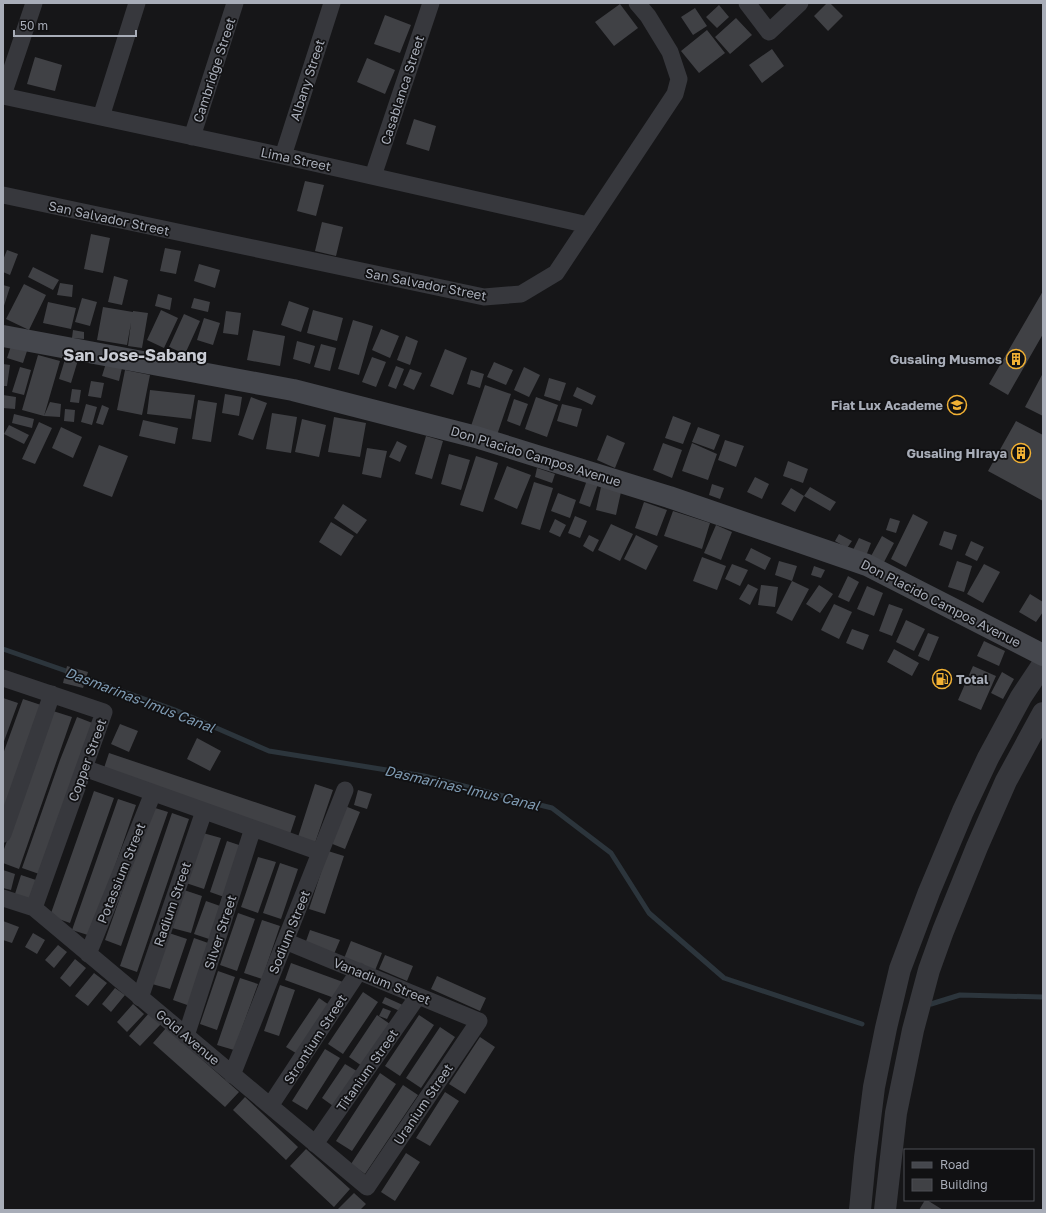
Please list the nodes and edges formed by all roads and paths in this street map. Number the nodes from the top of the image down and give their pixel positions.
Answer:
1 (34, 3) edge
2 (137, 3) edge
3 (235, 3) edge
4 (332, 3) edge
5 (430, 3) edge
6 (637, 3) edge
7 (747, 3) edge
8 (800, 3) edge
9 (3, 95) edge
10 (101, 117) junction
11 (192, 137) junction
12 (283, 156) junction
13 (373, 176) junction
14 (3, 195) edge
15 (588, 225) junction
16 (3, 336) edge
17 (1043, 655) edge
18 (1043, 664) edge
19 (3, 678) edge
20 (52, 694) junction
21 (1043, 713) edge
22 (84, 768) junction
23 (345, 790) dead end
24 (153, 793) junction
25 (204, 811) junction
26 (253, 828) junction
27 (3, 834) edge
28 (320, 852) junction
29 (3, 898) edge
30 (34, 908) junction
31 (286, 941) junction
32 (88, 954) junction
33 (359, 971) junction
34 (895, 990) junction
35 (418, 996) junction
36 (921, 996) junction
37 (140, 998) junction
38 (479, 1021) joint
39 (186, 1036) junction
40 (232, 1075) junction
41 (270, 1106) junction
42 (315, 1144) junction
43 (367, 1187) joint
44 (860, 1210) edge
45 (885, 1210) edge

1 - 9 street
2 - 10 street
3 - 11 street, Cambridge Street
4 - 12 street, Albany Street
5 - 13 street, Casablanca Street
6 - 15 street, San Salvador Street
7 - 8 street
9 - 10 street, Lima Street
10 - 11 street, Lima Street
11 - 12 street, Lima Street
12 - 13 street, Lima Street
13 - 15 street, Lima Street
14 - 15 street, San Salvador Street
16 - 17 main road, Don Placido Campos Avenue
18 - 34 street
19 - 20 street, Copper Street
20 - 22 street, Copper Street
20 - 27 street
21 - 36 street
22 - 24 street
22 - 30 street, Copper Street
23 - 28 street, Sodium Street
24 - 25 street
24 - 32 street, Potassium Street
25 - 26 street
25 - 37 street, Radium Street
26 - 28 street
26 - 39 street, Silver Street
28 - 31 street, Sodium Street
29 - 30 street, Gold Avenue
30 - 32 street, Gold Avenue
31 - 33 street, Vanadium Street
31 - 40 street, Sodium Street
32 - 37 street, Gold Avenue
33 - 35 street, Vanadium Street
33 - 41 street, Strontium Street
34 - 36 street
34 - 44 street
35 - 38 street, Vanadium Street
35 - 42 street, Titanium Street
36 - 45 street
37 - 39 street, Gold Avenue
38 - 43 street, Uranium Street
39 - 40 street, Gold Avenue
40 - 41 street, Gold Avenue
41 - 42 street, Gold Avenue
42 - 43 street, Gold Avenue

